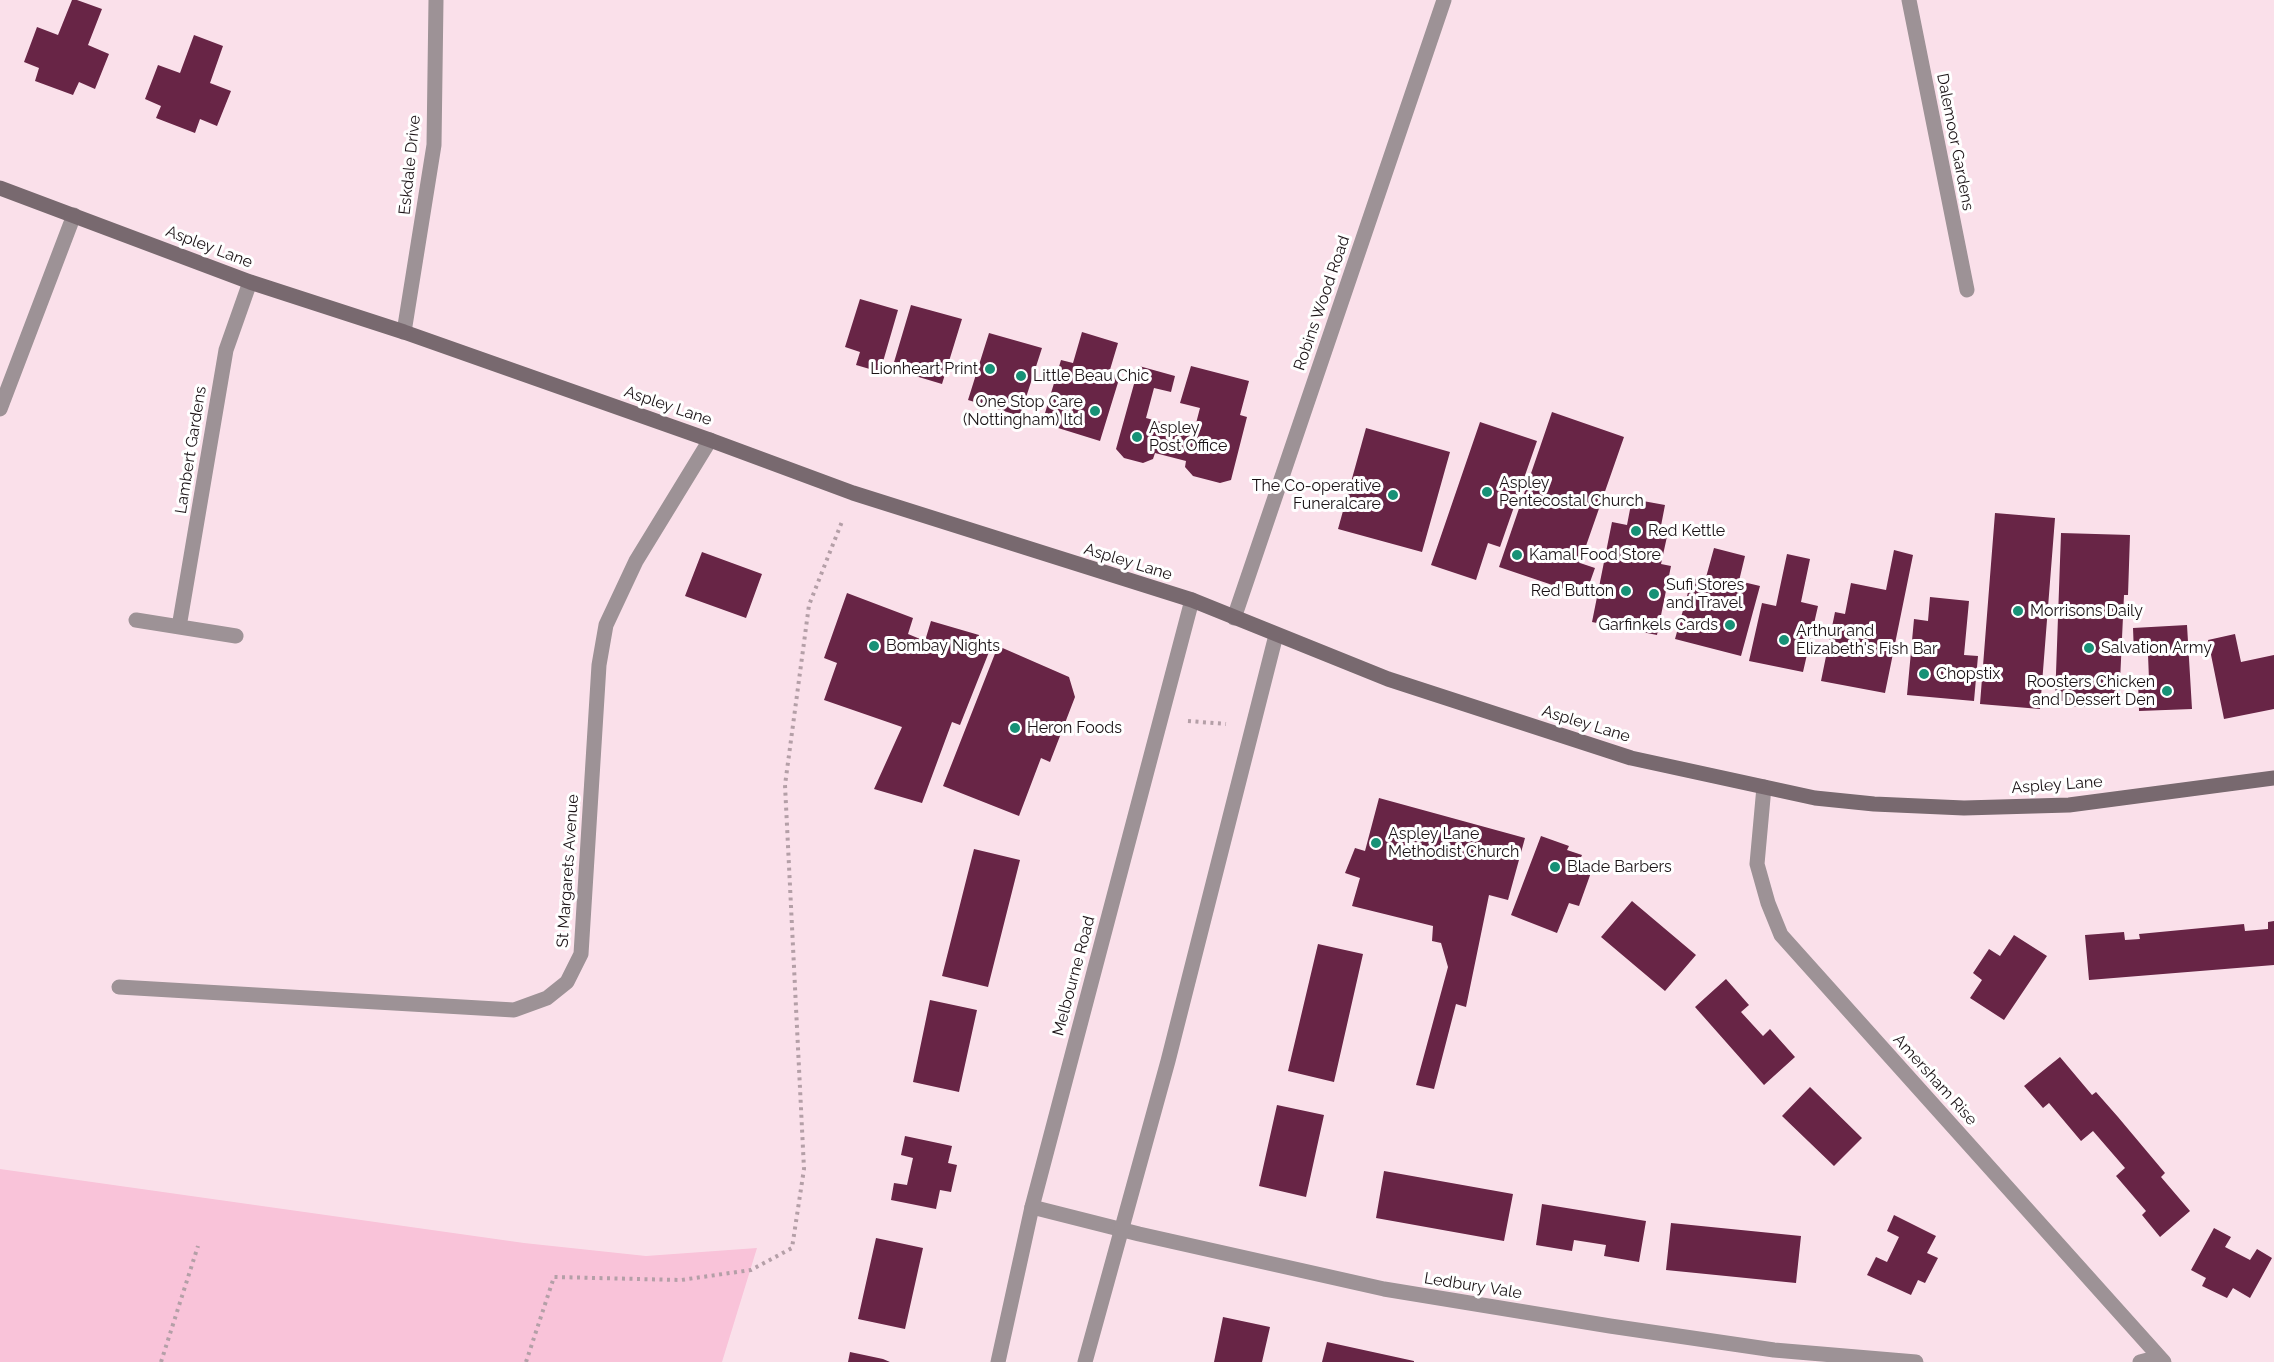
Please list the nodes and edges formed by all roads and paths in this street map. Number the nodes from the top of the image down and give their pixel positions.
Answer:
1 (436, 0) edge
2 (1444, 0) edge
3 (1908, 0) edge
4 (0, 188) edge
5 (74, 215) junction
6 (250, 282) junction
7 (1967, 290) dead end
8 (404, 332) junction
9 (0, 409) edge
10 (710, 440) junction
11 (853, 493) junction
12 (1192, 600) junction
13 (1234, 618) junction
14 (136, 620) dead end
15 (179, 627) junction
16 (1276, 635) junction
17 (236, 636) dead end
18 (1161, 720) junction
19 (1252, 726) junction
20 (2274, 778) edge
21 (1764, 787) junction
22 (119, 987) dead end
23 (1032, 1207) junction
24 (1123, 1229) junction
25 (198, 1246) dead end
26 (1773, 1356) edge
27 (2162, 1359) edge
28 (161, 1362) edge
29 (526, 1362) edge
30 (998, 1362) edge
31 (1085, 1362) edge
32 (1916, 1362) edge
33 (2140, 1362) edge

1 - 8 street, Eskdale Drive
2 - 13 street, Robins Wood Road
3 - 7 street, Dalemoor Gardens
4 - 5 main road, Aspley Lane
5 - 6 main road, Aspley Lane
5 - 9 street
6 - 8 main road, Aspley Lane
6 - 15 street, Lambert Gardens
8 - 10 main road, Aspley Lane
10 - 11 main road, Aspley Lane
10 - 22 street, St Margarets Avenue
11 - 12 main road, Aspley Lane
11 - 29 path
12 - 13 main road, Aspley Lane
12 - 18 street, Melbourne Road
13 - 16 main road, Aspley Lane
14 - 15 street
15 - 17 street
16 - 19 street
16 - 21 main road, Aspley Lane
18 - 19 path
18 - 23 street, Melbourne Road
19 - 24 street
20 - 21 main road, Aspley Lane
21 - 27 street, Amersham Rise
23 - 24 street, Ledbury Vale
23 - 30 street, Melbourne Road
24 - 26 street, Ledbury Vale
24 - 31 street
25 - 28 path
26 - 32 street, Ledbury Vale
27 - 33 street

